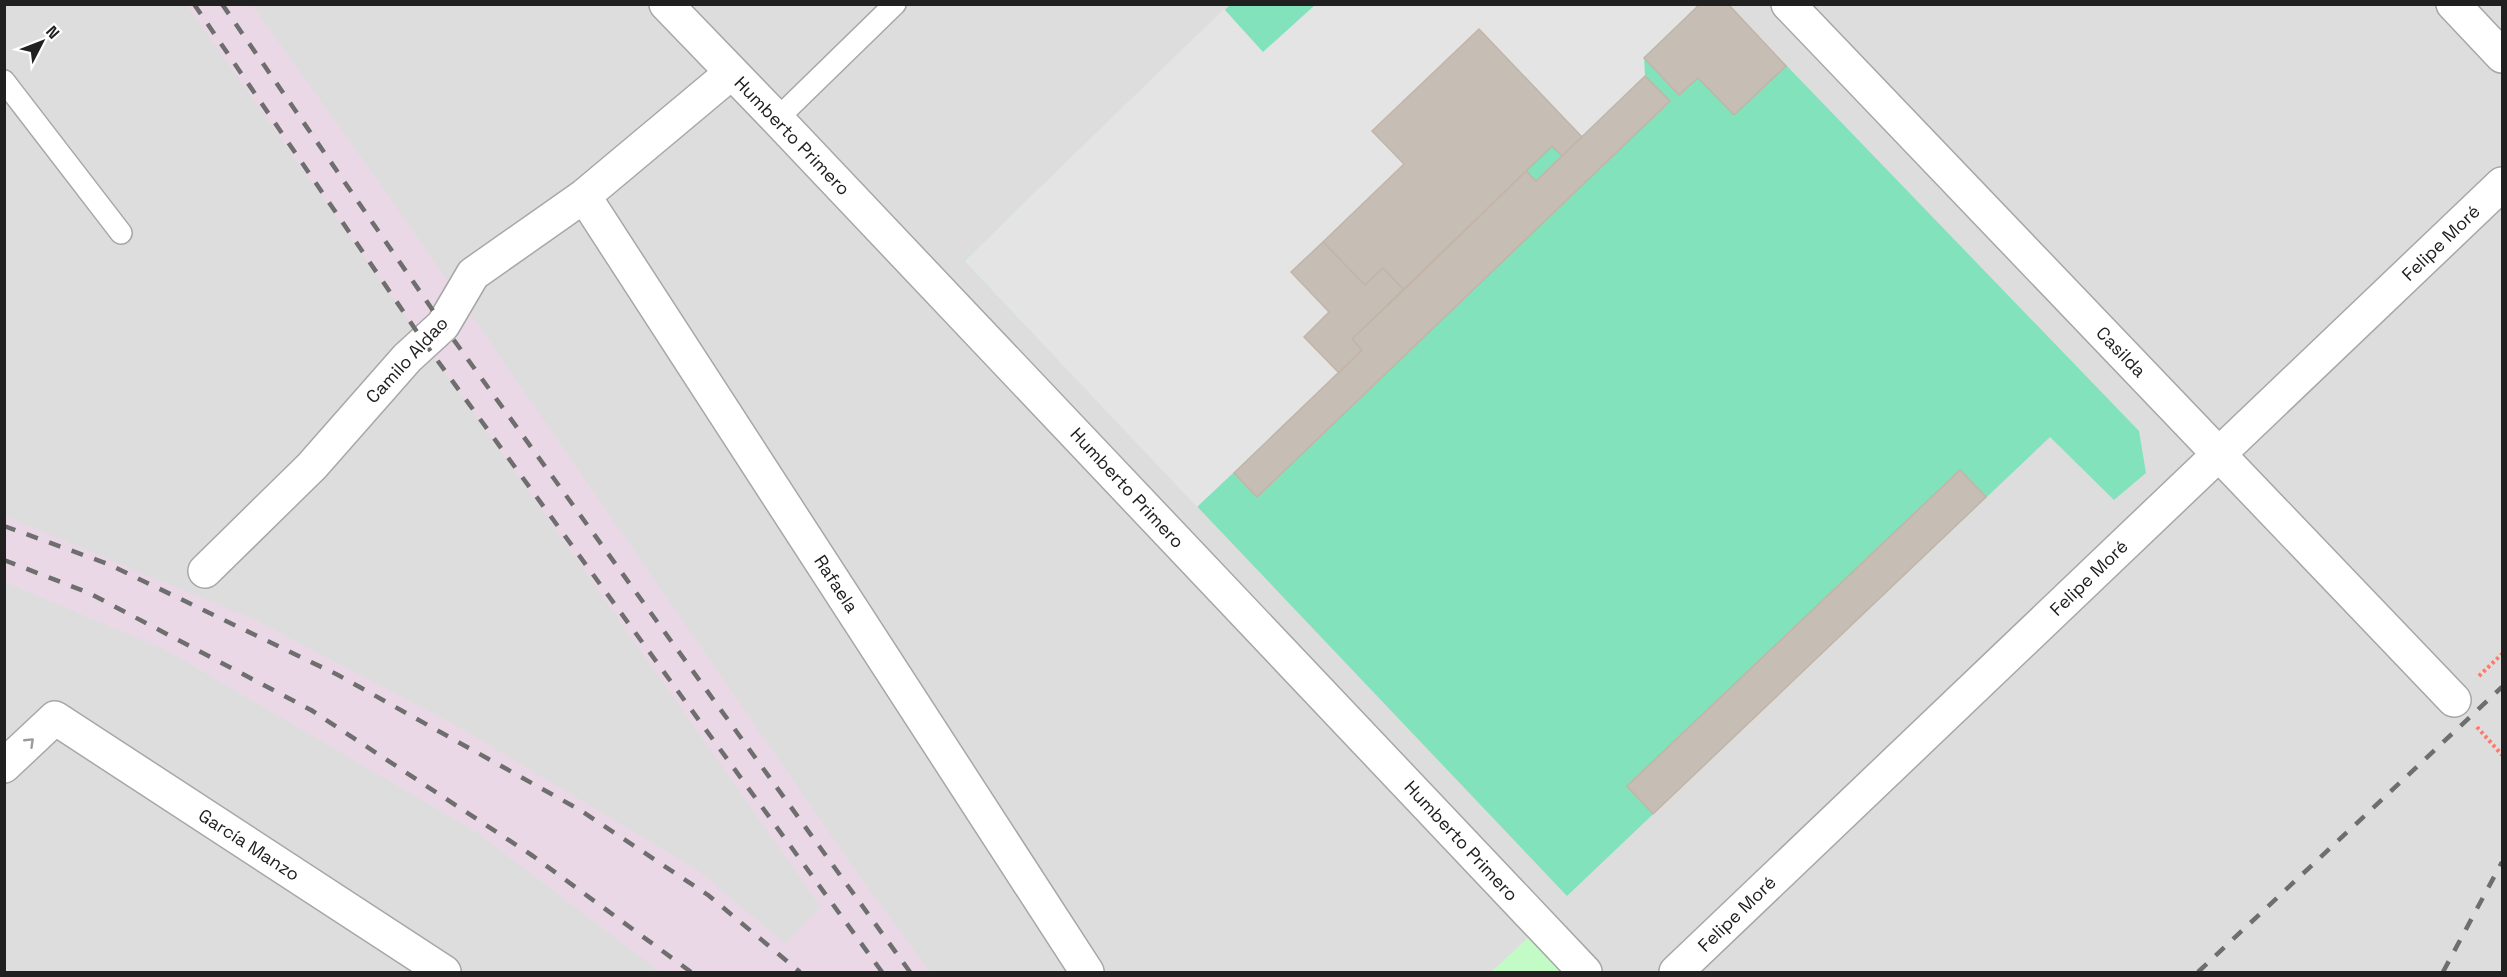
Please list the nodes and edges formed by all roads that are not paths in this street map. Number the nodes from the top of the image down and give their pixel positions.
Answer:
1 (666, 4) edge
2 (895, 4) edge
3 (1788, 4) edge
4 (2453, 4) edge
5 (2502, 56) edge
6 (731, 73) junction
7 (4, 81) edge
8 (777, 119) junction
9 (2502, 184) edge
10 (584, 196) junction
11 (122, 233) dead end
12 (2219, 454) junction
13 (205, 571) dead end
14 (2454, 700) dead end
15 (4, 766) edge
16 (444, 972) edge
17 (1087, 972) edge
18 (1586, 972) edge
19 (1676, 972) edge

1 - 6 street, Humberto Primero
2 - 8 lane
3 - 12 street, Casilda
4 - 5 street
6 - 8 street, Humberto Primero
6 - 10 street, Camilo Aldao
7 - 11 lane
8 - 18 street, Humberto Primero
9 - 12 street, Felipe Moré
10 - 13 street, Camilo Aldao
10 - 17 street, Rafaela
12 - 14 street, Casilda
12 - 19 street, Felipe Moré
15 -> 16 street, García Manzo

